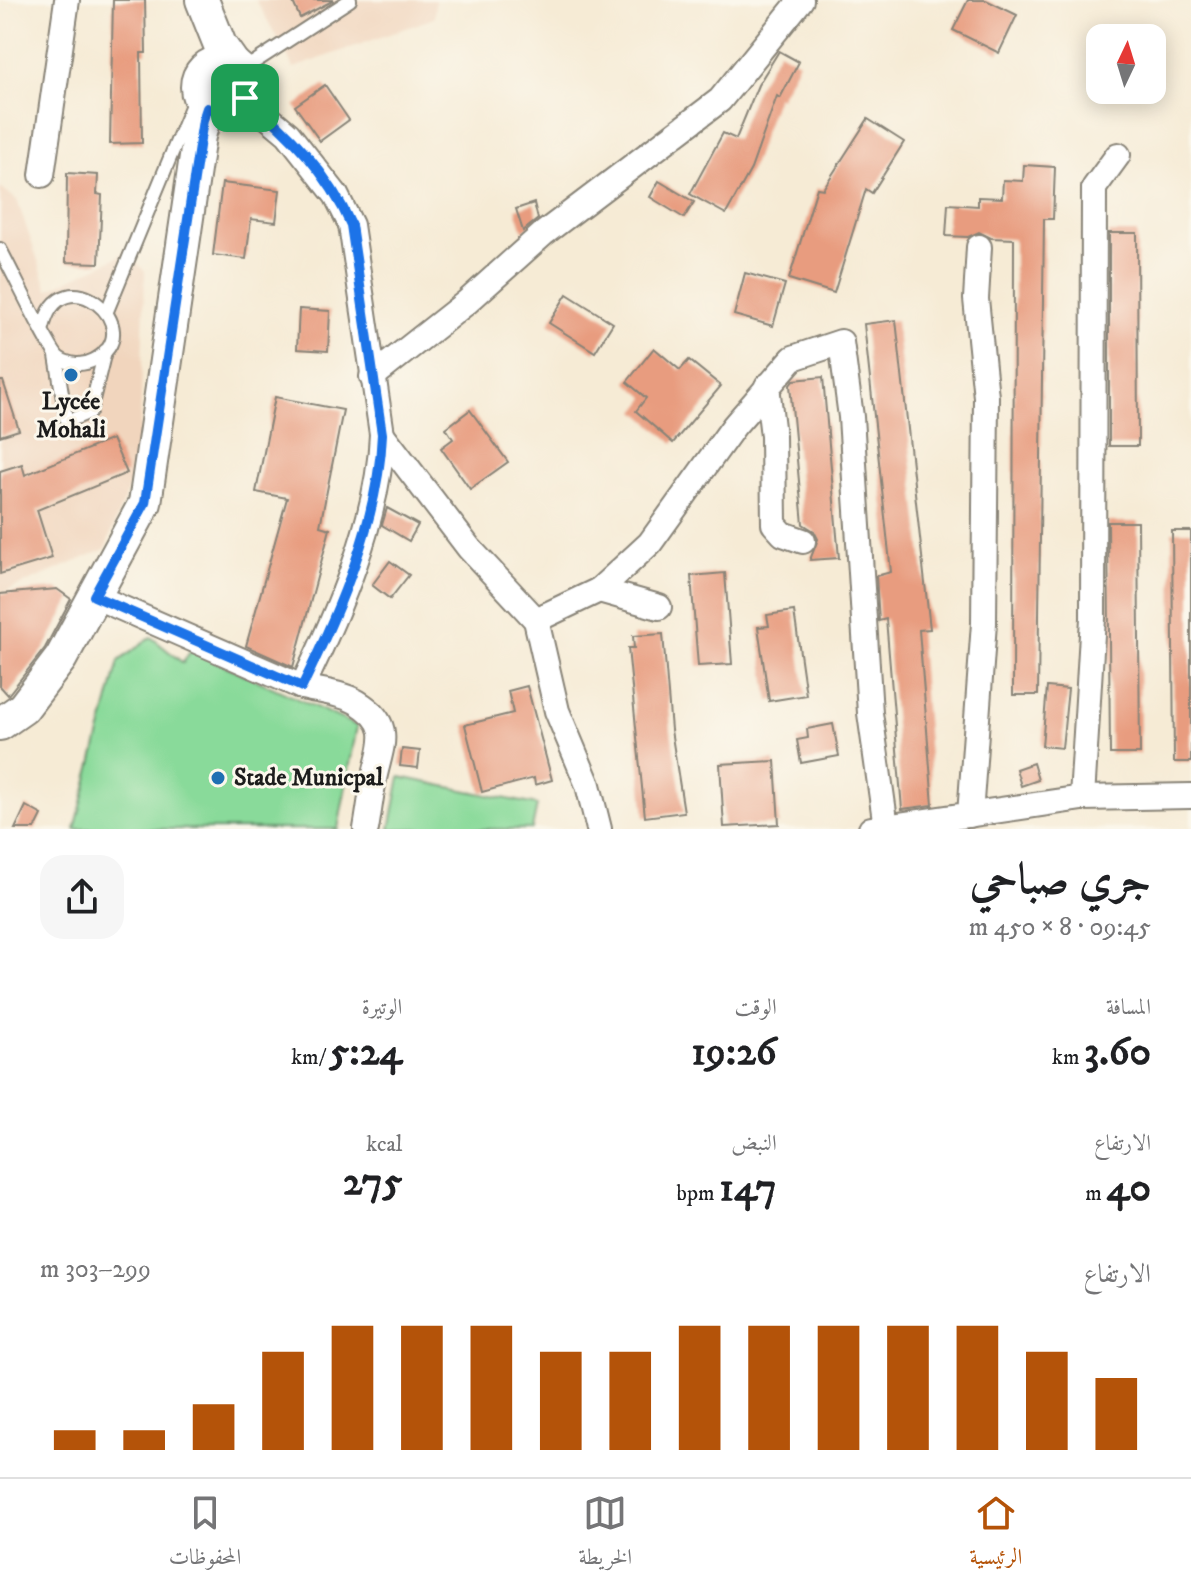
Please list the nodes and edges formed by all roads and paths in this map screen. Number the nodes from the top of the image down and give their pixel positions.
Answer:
1 (67, 0) edge
2 (202, 0) edge
3 (350, 0) edge
4 (801, 0) edge
5 (222, 83) junction
6 (1118, 155) dead end
7 (42, 175) dead end
8 (979, 247) dead end
9 (0, 249) edge
10 (107, 311) junction
11 (43, 328) junction
12 (105, 351) junction
13 (56, 356) junction
14 (372, 377) junction
15 (767, 386) junction
16 (382, 434) junction
17 (803, 541) dead end
18 (599, 590) junction
19 (94, 596) junction
20 (659, 607) dead end
21 (536, 620) junction
22 (302, 687) junction
23 (0, 724) edge
24 (1191, 796) edge
25 (1082, 798) junction
26 (983, 819) edge
27 (878, 828) edge
28 (366, 829) edge
29 (599, 829) edge

1 - 7 street
2 - 5 street
3 - 5 lane
4 - 14 street
5 - 10 lane
5 - 14 street
5 - 19 street
6 - 25 street
8 - 26 street
9 - 11 lane
10 - 11 lane
10 - 12 lane
11 - 13 lane
12 - 13 lane
12 - 13 lane
14 - 16 street
15 - 17 street
15 - 18 street
15 - 27 street
16 - 21 street
16 - 22 street
18 - 20 street
18 - 21 street
19 - 22 street
19 - 23 street
21 - 29 street
22 - 28 street
24 - 25 street
25 - 26 street
26 - 27 street

